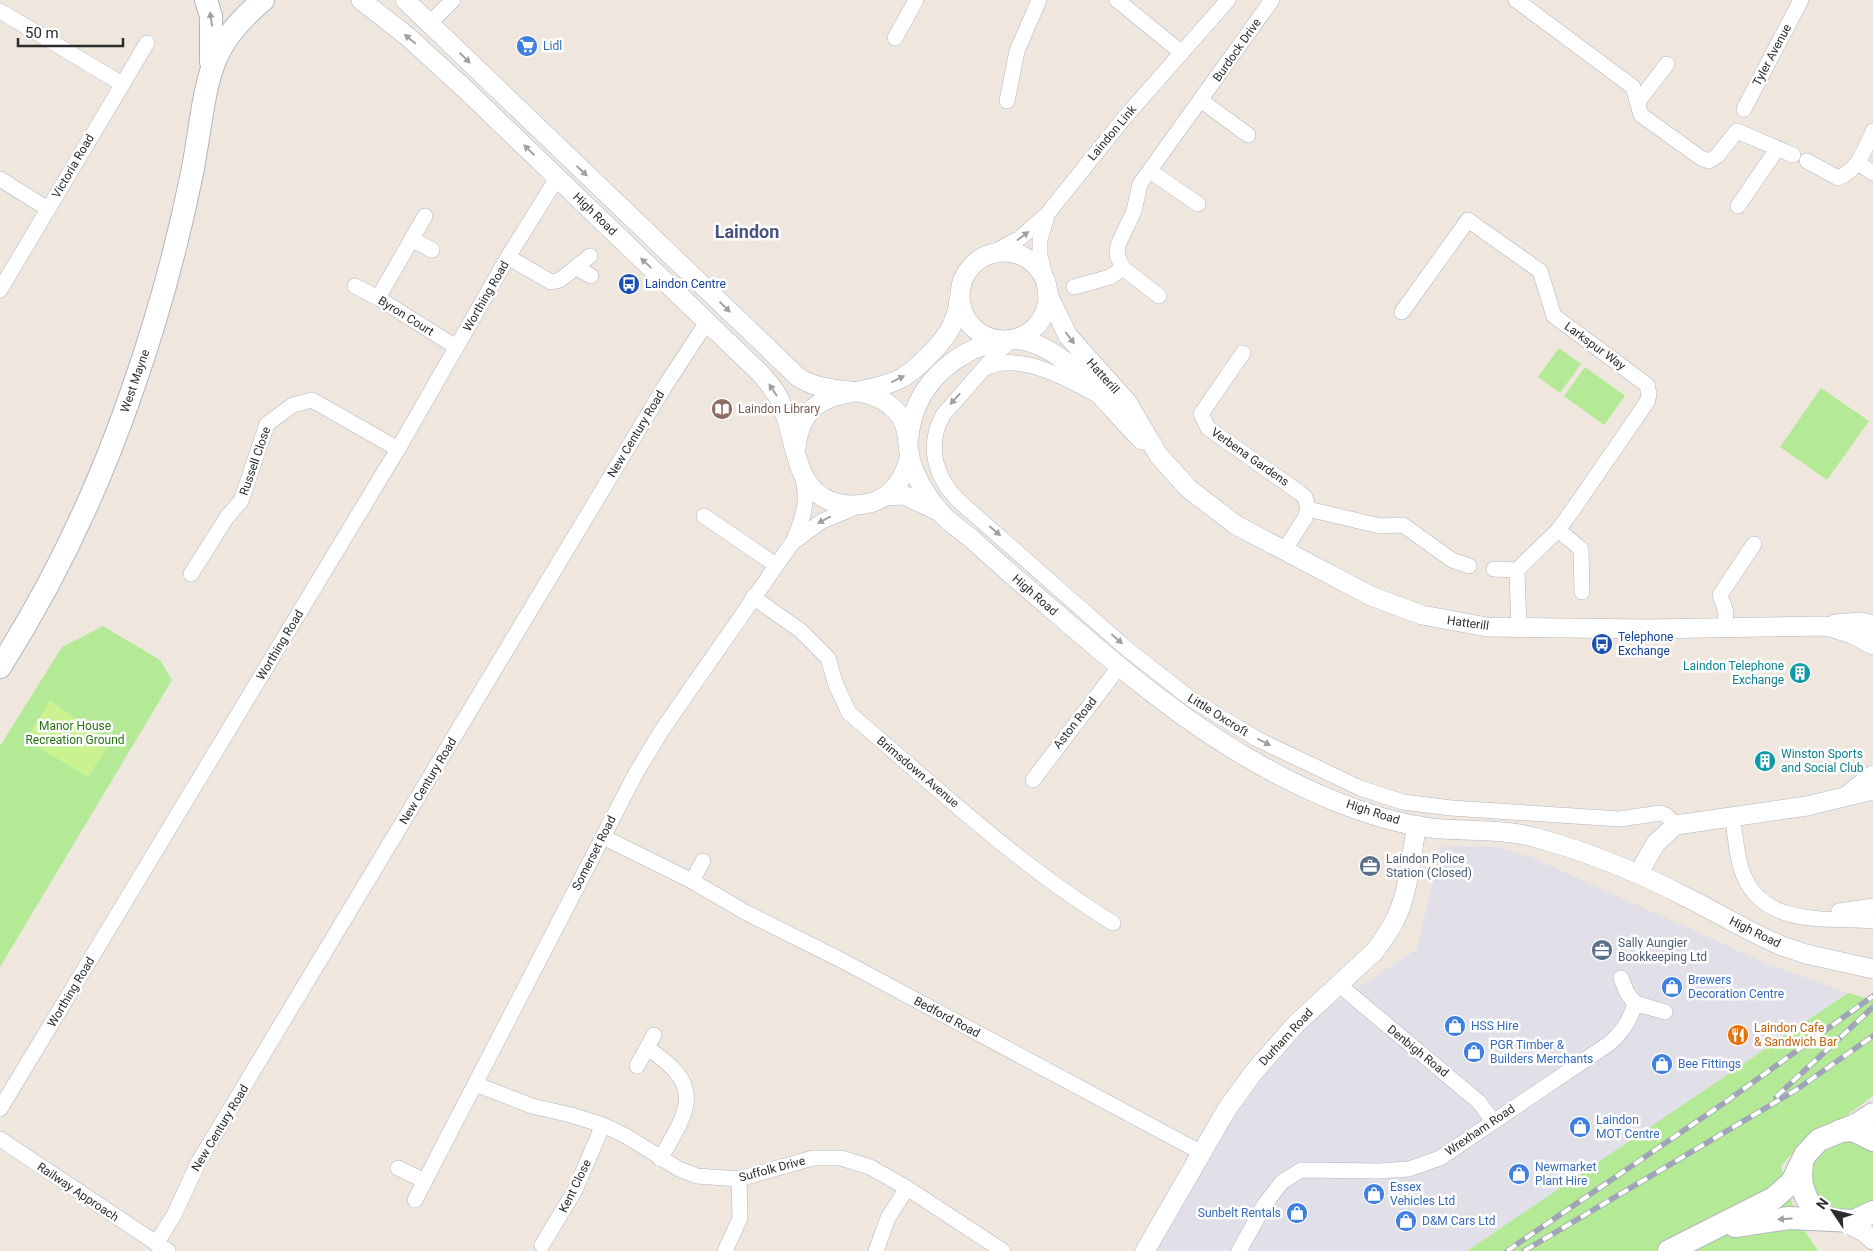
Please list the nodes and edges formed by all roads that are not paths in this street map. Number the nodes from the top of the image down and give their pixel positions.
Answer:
1 (206, 0) edge
2 (263, 0) edge
3 (361, 0) edge
4 (405, 0) edge
5 (453, 0) edge
6 (916, 0) edge
7 (1039, 0) edge
8 (1228, 0) edge
9 (1272, 0) edge
10 (1801, 0) edge
11 (1123, 2) edge
12 (1523, 2) edge
13 (0, 11) edge
14 (429, 24) junction
15 (895, 38) dead end
16 (147, 43) dead end
17 (1182, 53) junction
18 (1667, 64) dead end
19 (211, 73) junction
20 (122, 84) junction
21 (1007, 101) dead end
22 (1202, 101) junction
23 (1638, 102) junction
24 (1744, 109) dead end
25 (1873, 131) edge
26 (1248, 135) dead end
27 (1777, 149) junction
28 (1858, 163) junction
29 (1150, 170) junction
30 (1873, 173) edge
31 (557, 178) junction
32 (0, 179) edge
33 (1198, 204) dead end
34 (1738, 206) dead end
35 (48, 209) junction
36 (1048, 213) junction
37 (425, 216) dead end
38 (413, 240) junction
39 (432, 250) dead end
40 (994, 252) junction
41 (590, 256) dead end
42 (508, 257) junction
43 (577, 268) junction
44 (1123, 268) junction
45 (591, 276) dead end
46 (355, 286) dead end
47 (1074, 287) dead end
48 (0, 290) edge
49 (1048, 290) junction
50 (959, 295) junction
51 (1159, 296) dead end
52 (378, 298) junction
53 (1402, 312) dead end
54 (707, 322) junction
55 (1007, 340) junction
56 (456, 347) junction
57 (1243, 353) dead end
58 (977, 375) junction
59 (852, 392) junction
60 (1102, 399) junction
61 (909, 446) junction
62 (398, 449) junction
63 (796, 452) junction
64 (1159, 456) junction
65 (802, 475) junction
66 (885, 496) junction
67 (860, 506) junction
68 (1308, 509) junction
69 (941, 513) junction
70 (704, 516) dead end
71 (1558, 530) junction
72 (792, 543) junction
73 (1754, 544) dead end
74 (1284, 551) junction
75 (776, 565) junction
76 (1469, 566) dead end
77 (1494, 569) dead end
78 (1517, 570) junction
79 (191, 574) dead end
80 (1582, 592) dead end
81 (753, 597) junction
82 (1873, 625) edge
83 (1826, 626) junction
84 (1725, 628) junction
85 (1519, 629) junction
86 (1873, 645) edge
87 (0, 667) edge
88 (1119, 667) junction
89 (1873, 774) edge
90 (1033, 780) dead end
91 (1873, 790) edge
92 (1842, 797) junction
93 (1732, 816) junction
94 (1417, 825) junction
95 (1676, 825) junction
96 (603, 837) junction
97 (703, 861) dead end
98 (1638, 874) junction
99 (692, 880) junction
100 (1764, 901) junction
101 (1873, 906) edge
102 (1873, 920) edge
103 (1113, 923) dead end
104 (1873, 969) edge
105 (1621, 978) dead end
106 (1338, 984) junction
107 (1635, 1003) junction
108 (1665, 1012) dead end
109 (636, 1066) dead end
110 (475, 1084) junction
111 (0, 1109) edge
112 (1873, 1114) edge
113 (1493, 1122) junction
114 (603, 1125) junction
115 (1837, 1131) junction
116 (0, 1139) edge
117 (1873, 1140) edge
118 (1202, 1153) junction
119 (660, 1159) junction
120 (1802, 1164) junction
121 (398, 1168) dead end
122 (739, 1179) junction
123 (425, 1181) junction
124 (907, 1188) junction
125 (415, 1200) dead end
126 (1873, 1212) edge
127 (1839, 1221) junction
128 (1705, 1234) junction
129 (1873, 1240) edge
130 (542, 1245) dead end
131 (162, 1248) edge
132 (725, 1251) edge
133 (876, 1251) edge
134 (1003, 1251) edge
135 (1145, 1251) edge
136 (1239, 1251) edge
137 (1669, 1251) edge

19 -> 1 main road, West Mayne
2 - 19 main road, West Mayne
31 -> 3 street, High Road
4 - 14 street, High Road
5 - 14 street
6 - 15 street
7 - 21 street
8 - 17 street, Laindon Link
9 - 22 street, Burdock Drive
10 - 24 street, Tyler Avenue
11 - 17 street
12 - 23 street
13 - 20 street
14 -> 59 street, High Road
16 - 20 street, Victoria Road
17 - 36 street, Laindon Link
18 - 23 street
19 - 87 main road, West Mayne
20 - 35 street, Victoria Road
22 - 26 street
22 - 29 street, Burdock Drive
23 - 27 street
25 - 28 street
27 - 28 street
27 - 34 street
28 - 30 street
29 - 33 street
29 - 44 street, Burdock Drive
31 - 42 street, Worthing Road
54 -> 31 street, High Road
32 - 35 street
35 - 48 street, Victoria Road
40 -> 36 street
36 - 49 street, Laindon Link
37 - 38 street
38 - 39 street
38 - 52 street
40 - 49 street
40 - 50 street
41 - 43 street
42 - 43 street
42 - 56 street, Worthing Road
43 - 45 street
44 - 47 street
44 - 51 street
46 - 52 street, Byron Court
49 - 55 street
49 -> 64 street, Hatterill
50 - 55 street
59 -> 50 street
52 - 56 street, Byron Court
53 - 71 street, Larkspur Way
63 -> 54 street, High Road
54 - 131 street, New Century Road
55 - 58 street, Little Oxcroft
55 - 60 street, Hatterill
55 - 61 street
56 - 62 street, Worthing Road
57 - 68 street, Verbena Gardens
58 - 60 street, Little Oxcroft
58 -> 95 street, Little Oxcroft
59 - 61 street, High Road
59 - 63 street, High Road
60 - 64 street, Hatterill
61 - 66 street, High Road
61 - 69 street, High Road
62 - 79 street, Russell Close
62 - 111 street, Worthing Road
63 - 65 street, High Road
64 - 74 street, Hatterill
65 - 67 street, High Road
65 - 72 street, Somerset Road
66 - 67 street, High Road
66 - 69 street, High Road
67 -> 72 street, Somerset Road
68 - 74 street
68 - 76 street
69 - 88 street, High Road
70 - 75 street
71 - 78 street, Larkspur Way
71 - 80 street
72 - 75 street, Somerset Road
73 - 84 street
74 - 85 street, Hatterill
75 - 81 street, Somerset Road
77 - 78 street
78 - 85 street
81 - 96 street, Somerset Road
81 - 103 street, Brimsdown Avenue
82 - 83 street, Hatterill
83 - 84 street, Hatterill
83 - 86 street, Hatterill
84 - 85 street, Hatterill
88 - 90 street, Aston Road
88 - 94 street, High Road
89 - 92 street
91 - 92 street
92 - 93 street
93 - 95 street
93 - 100 street
94 - 98 street, High Road
94 - 106 street, Durham Road
95 - 98 street
96 - 99 street, Bedford Road
96 - 110 street, Somerset Road
97 - 99 street
98 - 104 street, High Road
99 - 118 street, Bedford Road
100 - 101 street
100 - 102 street
105 - 107 street
106 - 113 street, Denbigh Road
106 - 118 street, Durham Road
107 - 108 street
107 - 113 street, Wrexham Road
109 - 119 street
110 - 114 street, Suffolk Drive
110 - 123 street, Somerset Road
112 - 115 main road
113 - 136 street, Wrexham Road
114 - 119 street, Suffolk Drive
114 - 130 street, Kent Close
115 - 117 main road
115 - 120 main road
116 - 131 street, Railway Approach
118 - 135 street, Durham Road
119 - 122 street, Suffolk Drive
120 - 127 main road
120 - 128 main road
121 - 123 street
122 - 124 street, Suffolk Drive
122 - 132 street
123 - 125 street, Somerset Road
124 - 133 street
124 - 134 street, Suffolk Drive
126 - 127 main road
127 -> 128 main road
127 - 129 street
128 - 137 main road

